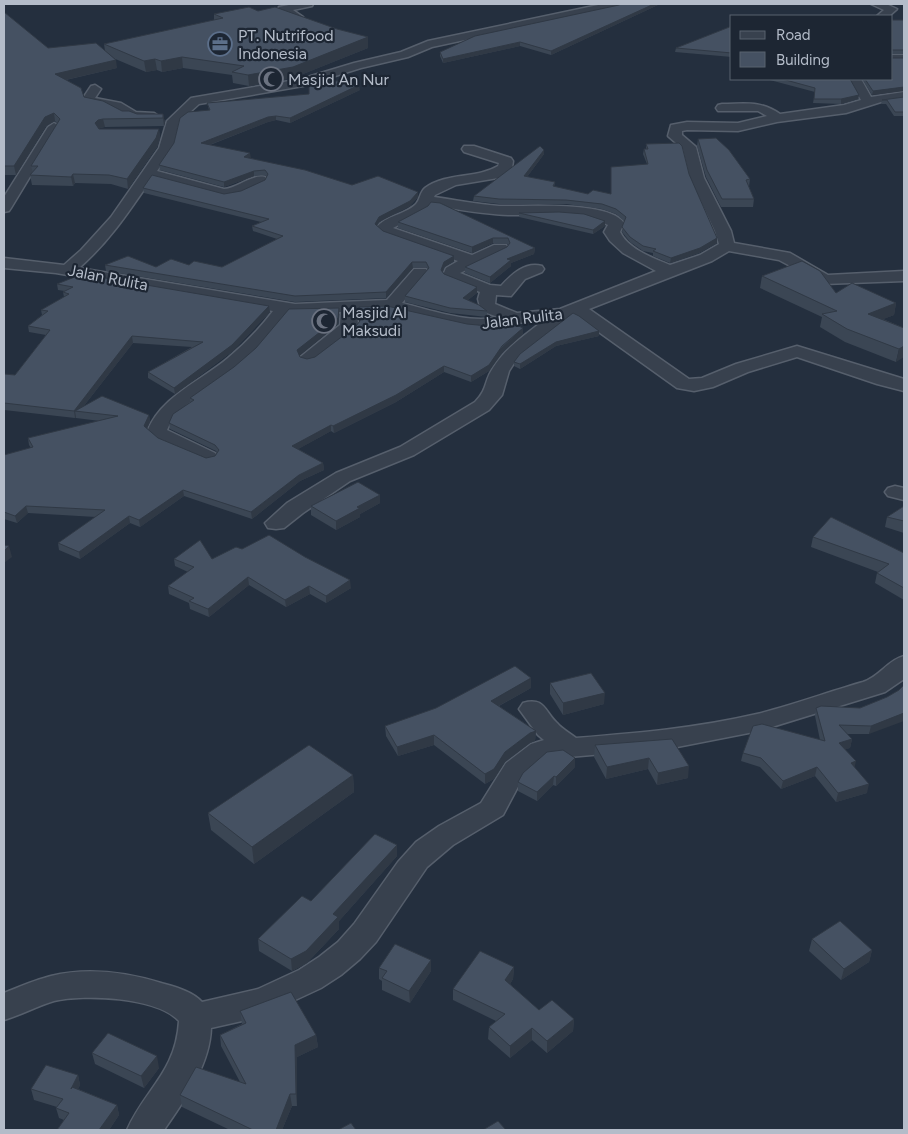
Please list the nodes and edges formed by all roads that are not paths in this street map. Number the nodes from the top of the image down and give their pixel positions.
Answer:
1 (308, 4) edge
2 (618, 4) edge
3 (876, 4) edge
4 (884, 15) edge
5 (298, 16) edge
6 (856, 80) edge
7 (95, 89) dead end
8 (904, 96) edge
9 (868, 102) junction
10 (722, 108) dead end
11 (178, 117) junction
12 (777, 118) junction
13 (54, 127) edge
14 (470, 149) dead end
15 (148, 174) junction
16 (260, 180) edge
17 (426, 200) junction
18 (4, 208) edge
19 (727, 246) junction
20 (500, 248) edge
21 (4, 262) edge
22 (466, 263) junction
23 (68, 269) junction
24 (536, 269) dead end
25 (669, 270) junction
26 (420, 272) dead end
27 (900, 280) edge
28 (486, 289) junction
29 (392, 305) junction
30 (284, 307) junction
31 (349, 307) junction
32 (570, 312) junction
33 (515, 318) junction
34 (308, 358) edge
35 (904, 385) edge
36 (208, 457) edge
37 (276, 523) dead end
38 (904, 664) edge
39 (532, 709) dead end
40 (570, 747) junction
41 (4, 1008) edge
42 (195, 1017) junction
43 (144, 1130) edge

1 - 5 street
2 - 11 street
3 - 4 street
6 - 9 street
7 - 11 street
8 - 9 street
9 - 12 street
10 - 12 street
11 - 15 street
12 - 19 street
13 - 18 street
14 - 17 street
15 - 16 street
15 - 23 street
17 - 22 street
17 - 25 street
19 - 25 street, Jalan Rulita
19 - 27 street
20 - 22 street
21 - 23 street, Jalan Rulita
22 - 28 street
23 - 30 street, Jalan Rulita
24 - 28 street
25 - 32 street, Jalan Rulita
26 - 29 street
28 - 33 street
29 - 31 street, Jalan Rulita
29 - 33 street, Jalan Rulita
30 - 31 street, Jalan Rulita
30 - 36 street
31 - 34 street
32 - 33 street, Jalan Rulita
32 - 35 street
32 - 37 street
38 - 40 street
39 - 40 street
40 - 42 street
41 - 42 street
42 - 43 street

